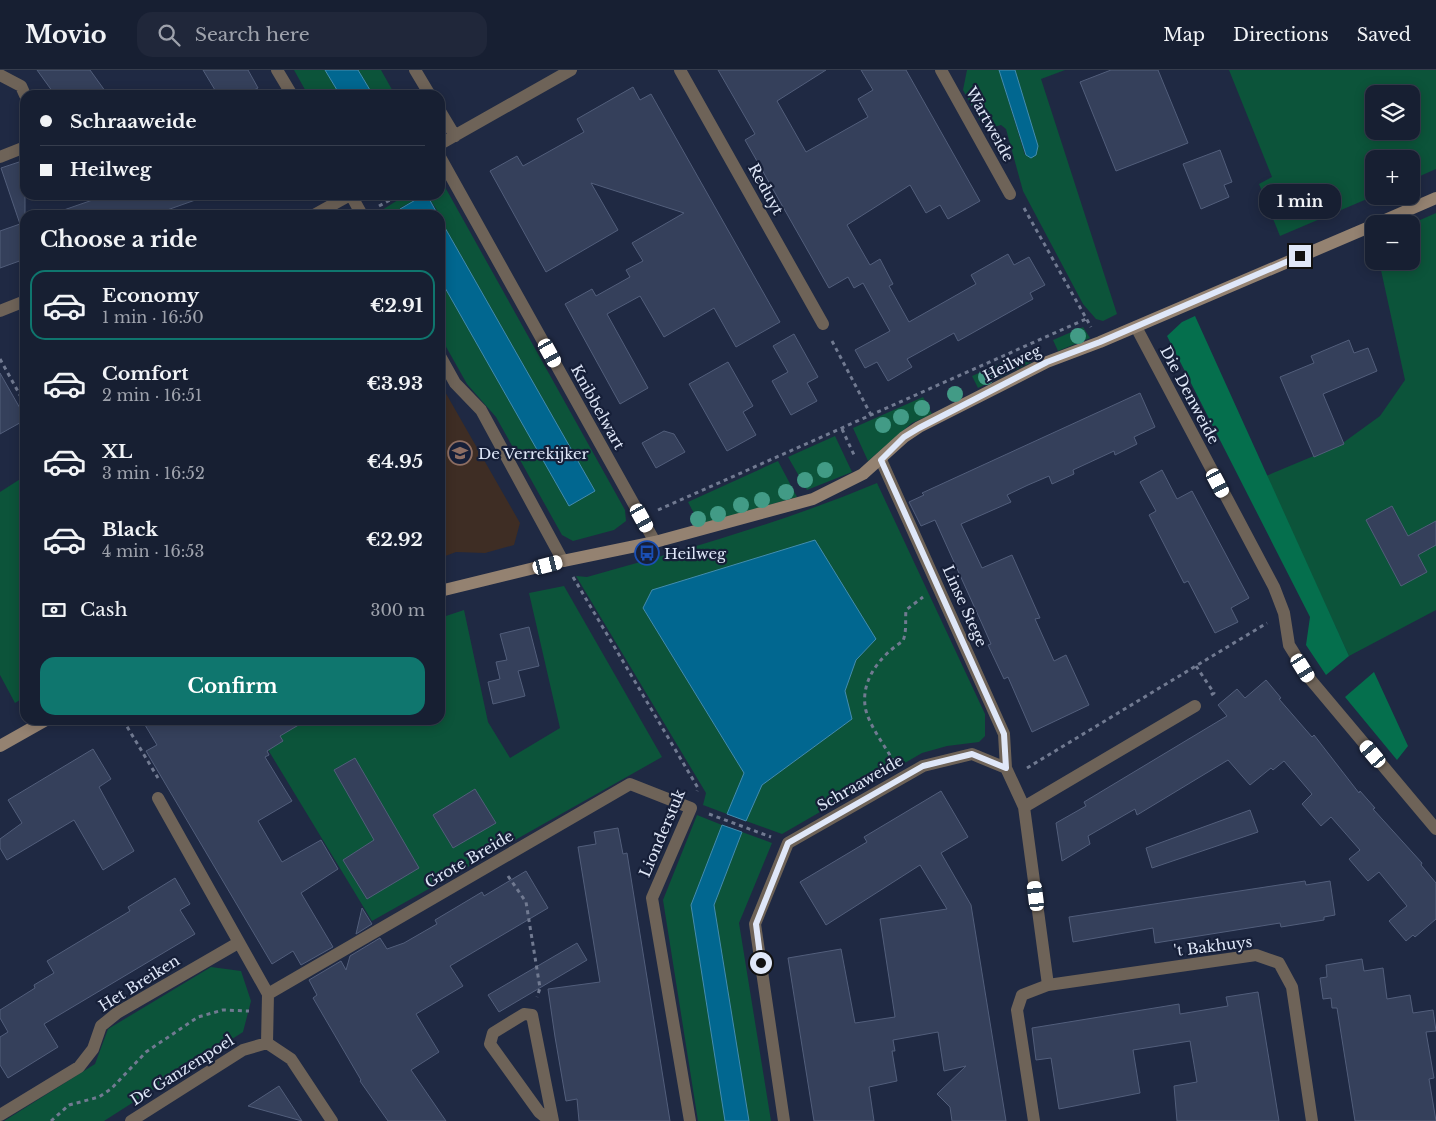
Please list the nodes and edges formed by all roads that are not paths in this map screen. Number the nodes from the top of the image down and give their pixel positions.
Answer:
1 (277, 70) edge
2 (415, 70) edge
3 (571, 70) edge
4 (680, 70) edge
5 (941, 70) edge
6 (0, 75) edge
7 (23, 90) edge
8 (289, 90) edge
9 (427, 90) edge
10 (445, 119) edge
11 (455, 136) junction
12 (445, 141) edge
13 (20, 149) edge
14 (0, 157) edge
15 (445, 166) edge
16 (1010, 194) road end
17 (1436, 198) edge
18 (341, 200) edge
19 (323, 210) edge
20 (1396, 215) edge
21 (1365, 228) edge
22 (20, 303) edge
23 (0, 311) edge
24 (823, 324) road end
25 (1136, 327) junction
26 (445, 365) edge
27 (881, 460) junction
28 (655, 542) junction
29 (563, 561) junction
30 (445, 590) edge
31 (1195, 706) dead end
32 (37, 725) edge
33 (0, 746) edge
34 (1009, 773) junction
35 (158, 798) road end
36 (1024, 807) junction
37 (691, 808) joint
38 (1436, 830) edge
39 (238, 943) junction
40 (1048, 985) junction
41 (268, 994) junction
42 (267, 1043) junction
43 (0, 1114) edge
44 (131, 1121) edge
45 (332, 1121) edge
46 (552, 1121) edge
47 (690, 1121) edge
48 (784, 1121) edge
49 (1034, 1121) edge
50 (1312, 1121) edge

1 - 8 street
2 - 9 street
3 - 11 street
4 - 24 street, Reduyt
5 - 16 street, Wartweide
6 - 7 street
10 - 11 street
11 - 12 street
13 - 14 street
15 - 28 street, Knibbelwart
17 - 20 street, Heilweg
18 - 19 street
21 - 25 street, Heilweg
22 - 23 street
25 - 27 street, Heilweg
25 - 38 street, Die Denweide
26 - 29 street
27 - 28 street, Heilweg
27 - 34 street, Linse Stege
28 - 29 street, Heilweg
29 - 30 street, Heilweg
31 - 36 street
32 - 33 street
34 - 36 street
34 - 48 street, Schraaweide
35 - 39 street
36 - 40 street
37 - 41 street, Grote Breide
37 - 47 street, Lionderstuk
39 - 41 street
39 - 43 street, Het Breiken
40 - 49 street
40 - 50 street, 't Bakhuys
41 - 42 street
42 - 44 street, De Ganzenpoel
42 - 45 street
46 - 46 street

